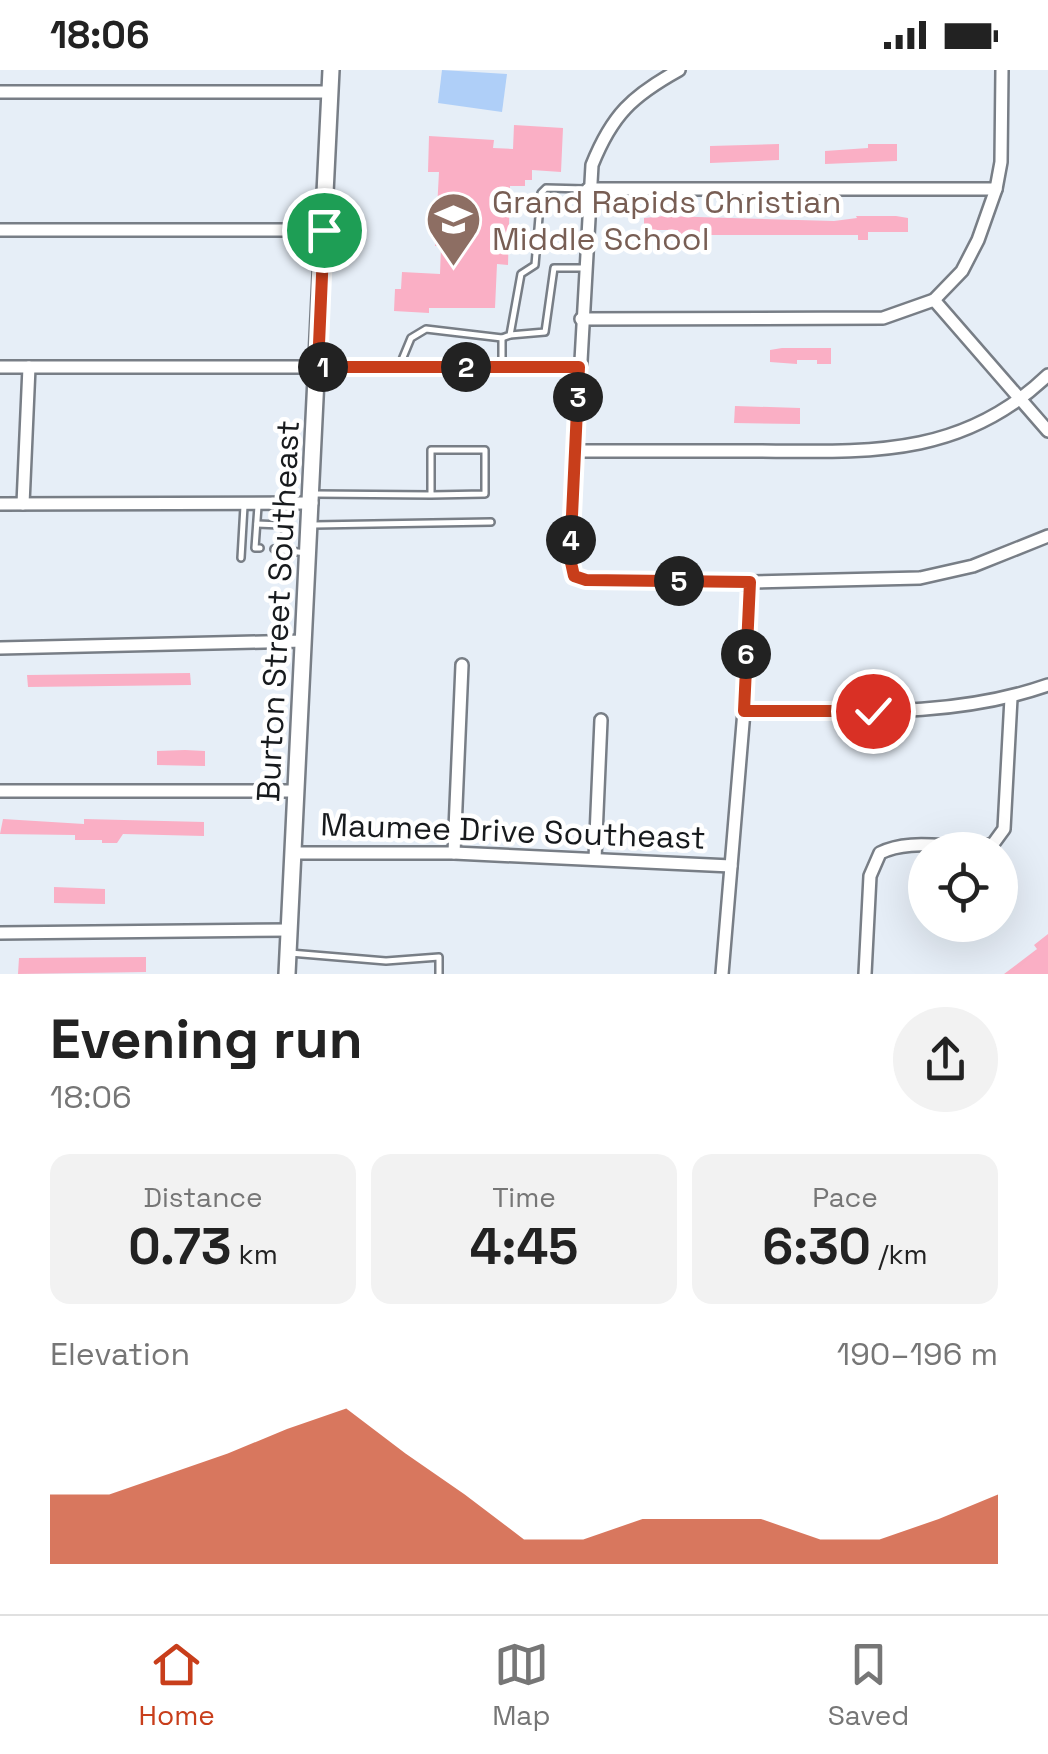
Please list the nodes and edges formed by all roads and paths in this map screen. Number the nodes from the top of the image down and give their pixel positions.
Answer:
1 (331, 70) edge
2 (679, 70) edge
3 (1002, 70) edge
4 (1, 90) edge
5 (330, 92) junction
6 (588, 188) junction
7 (996, 188) junction
8 (0, 230) edge
9 (324, 230) junction
10 (584, 268) junction
11 (934, 300) junction
12 (581, 319) junction
13 (510, 335) junction
14 (502, 338) junction
15 (0, 367) edge
16 (28, 367) junction
17 (318, 367) junction
18 (399, 367) junction
19 (502, 367) junction
20 (579, 367) junction
21 (1048, 375) edge
22 (1019, 399) junction
23 (1048, 431) edge
24 (576, 451) junction
25 (431, 496) junction
26 (312, 499) junction
27 (244, 503) junction
28 (0, 504) edge
29 (23, 504) junction
30 (258, 504) junction
31 (492, 522) dead end
32 (257, 524) junction
33 (310, 525) junction
34 (1048, 536) edge
35 (258, 548) dead end
36 (274, 550) dead end
37 (284, 550) junction
38 (309, 553) junction
39 (241, 558) dead end
40 (750, 582) junction
41 (304, 641) junction
42 (0, 648) edge
43 (462, 665) dead end
44 (1048, 685) edge
45 (1010, 698) junction
46 (744, 711) junction
47 (601, 720) dead end
48 (0, 790) edge
49 (296, 791) junction
50 (454, 852) junction
51 (293, 853) junction
52 (594, 859) junction
53 (731, 866) junction
54 (290, 930) junction
55 (0, 932) edge
56 (288, 953) junction
57 (288, 974) edge
58 (440, 974) edge
59 (722, 974) edge
60 (865, 974) edge

1 - 5 main road, Burton Street Southeast
2 - 6 street
3 - 7 street
4 - 5 street
5 - 9 main road, Burton Street Southeast
6 - 7 street
6 - 10 street
6 - 13 lane
7 - 11 street
8 - 9 street
9 - 17 main road, Burton Street Southeast
10 - 12 street
10 - 13 lane
11 - 12 street
11 - 22 street
12 - 20 street
13 - 14 lane
14 - 18 lane
14 - 19 lane
15 - 16 street
16 - 17 street
16 - 29 street
17 - 18 street
17 - 26 main road, Burton Street Southeast
18 - 19 street
19 - 20 street
20 - 24 street
21 - 22 street
22 - 23 street
22 - 24 street
24 - 40 street
25 - 25 lane
25 - 26 lane
26 - 30 street
26 - 33 main road, Burton Street Southeast
27 - 29 street
27 - 30 street
27 - 39 lane
28 - 29 street
30 - 32 lane
31 - 33 lane
32 - 35 lane
32 - 37 lane
33 - 38 main road, Burton Street Southeast
34 - 40 street
36 - 37 lane
37 - 38 lane
38 - 41 main road, Burton Street Southeast
40 - 46 street
41 - 42 street
41 - 49 main road, Burton Street Southeast
43 - 50 street
44 - 45 street
45 - 46 street
45 - 60 street
46 - 53 street
47 - 52 street
48 - 49 street
49 - 51 main road, Burton Street Southeast
50 - 51 street, Maumee Drive Southeast
50 - 52 street, Maumee Drive Southeast
51 - 54 main road, Burton Street Southeast
52 - 53 street, Maumee Drive Southeast
53 - 59 street
54 - 55 street
54 - 56 main road, Burton Street Southeast
56 - 57 main road, Burton Street Southeast
56 - 58 lane

